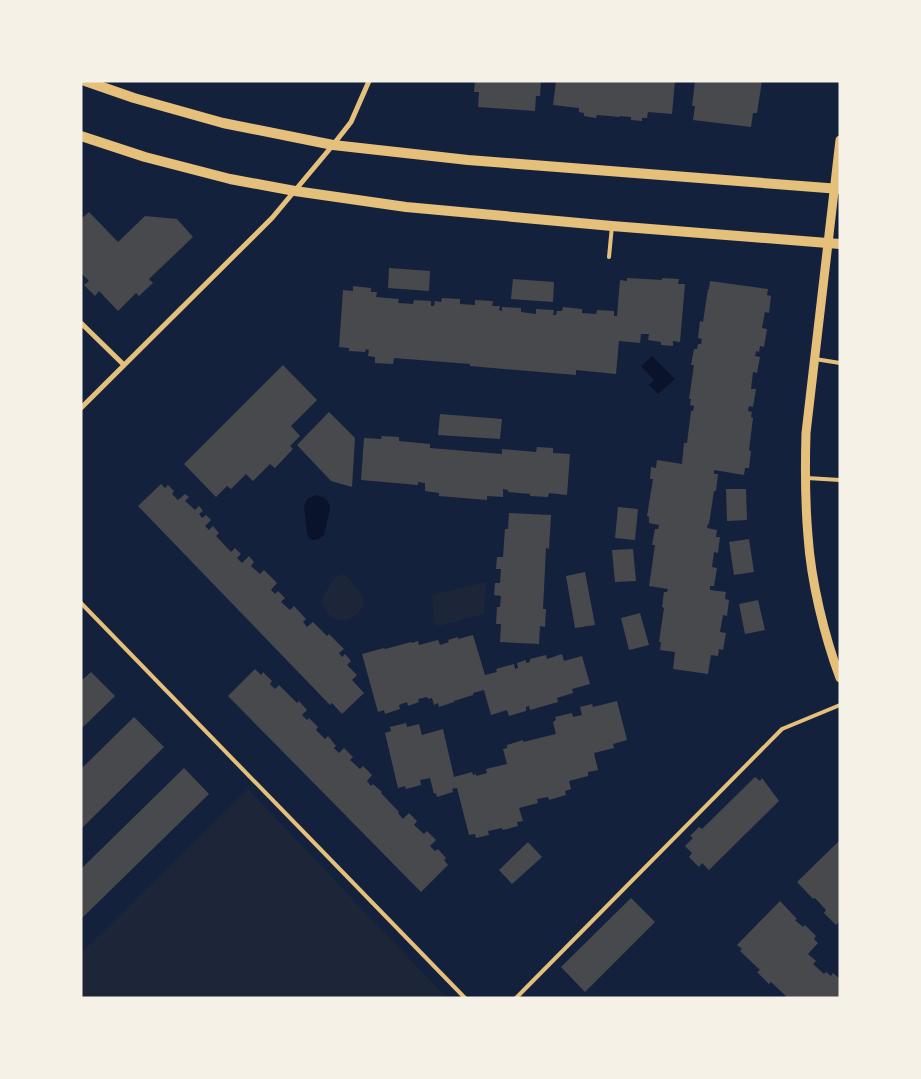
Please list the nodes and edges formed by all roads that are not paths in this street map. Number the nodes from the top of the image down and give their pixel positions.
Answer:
1 (85, 81) edge
2 (369, 81) edge
3 (81, 136) edge
4 (840, 140) edge
5 (333, 145) junction
6 (837, 189) edge
7 (295, 191) junction
8 (612, 226) junction
9 (828, 243) junction
10 (840, 244) edge
11 (610, 257) dead end
12 (81, 324) edge
13 (815, 359) junction
14 (840, 363) edge
15 (124, 365) junction
16 (81, 408) edge
17 (805, 478) junction
18 (840, 480) edge
19 (81, 603) edge
20 (840, 678) edge
21 (840, 705) edge
22 (465, 998) edge
23 (516, 998) edge

1 - 5 main road
2 - 5 street
3 - 7 main road
4 - 6 street
5 - 6 main road
5 - 7 street
6 - 9 street
7 - 8 main road
7 - 15 street
8 - 9 main road
8 - 11 lane
9 - 10 main road
9 - 13 street
12 - 15 street
13 - 14 lane
13 - 17 street
15 - 16 street
17 - 18 lane
17 - 20 street
19 - 22 lane
21 - 23 lane

